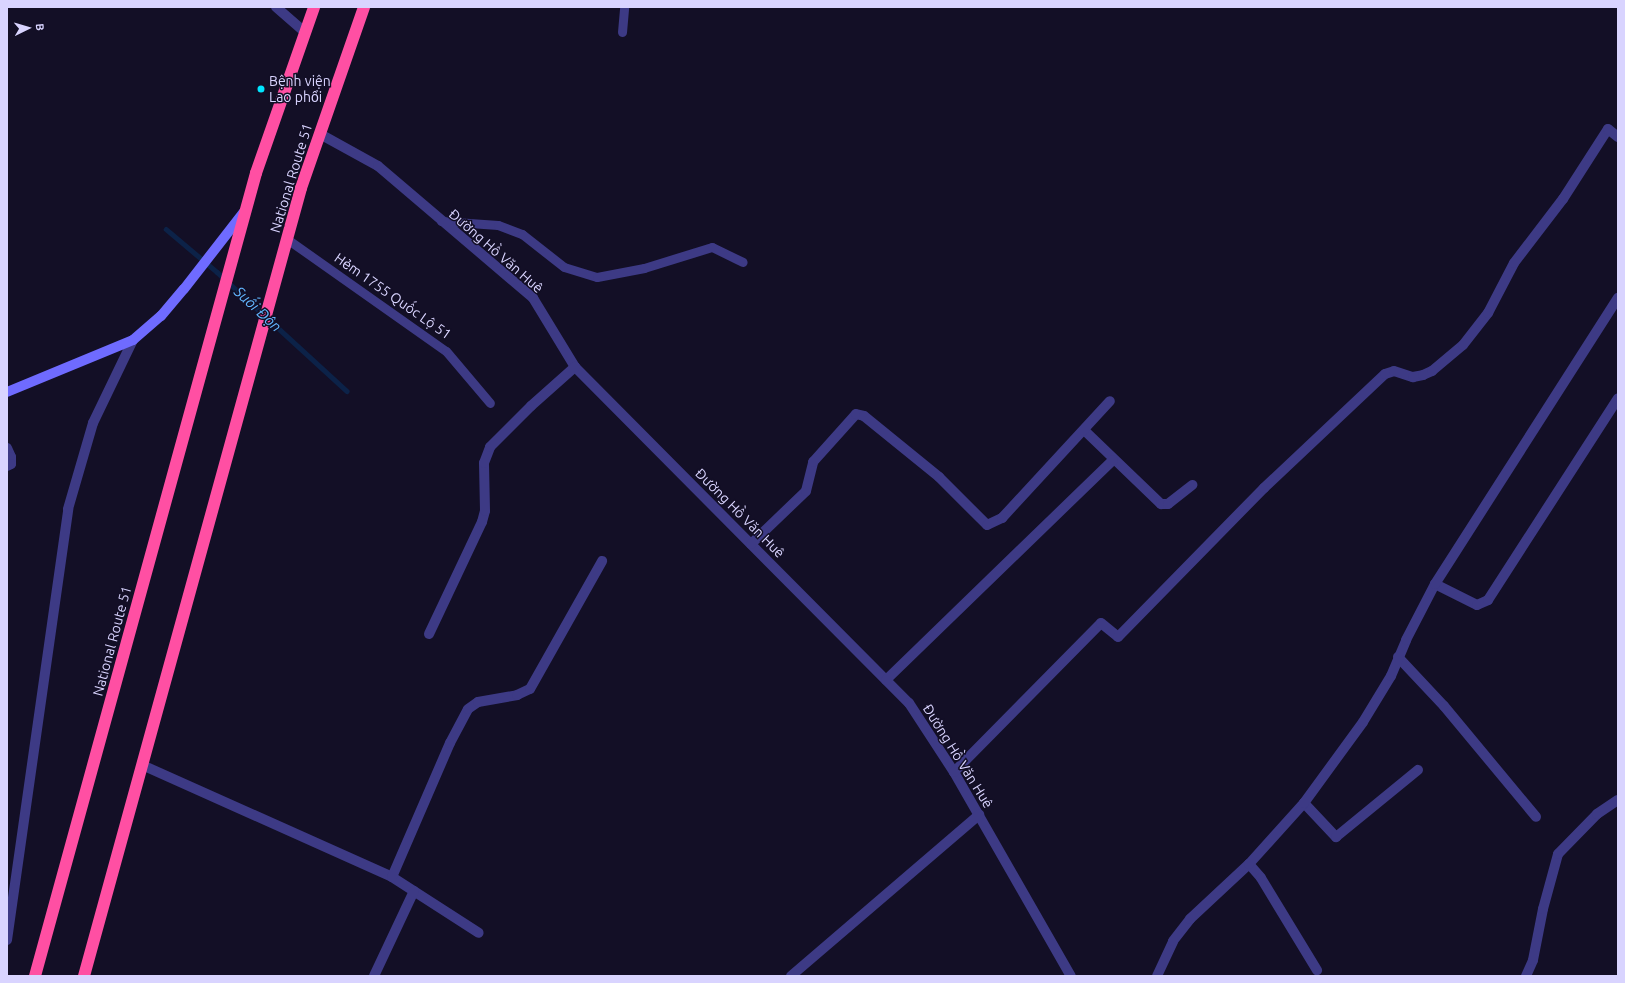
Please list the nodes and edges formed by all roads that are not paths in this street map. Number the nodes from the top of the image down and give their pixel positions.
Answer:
1 (276, 7) edge
2 (314, 7) edge
3 (364, 7) edge
4 (624, 7) edge
5 (305, 32) junction
6 (622, 32) dead end
7 (320, 134) junction
8 (1618, 137) edge
9 (246, 209) junction
10 (441, 221) junction
11 (287, 239) junction
12 (742, 262) dead end
13 (1618, 298) edge
14 (133, 340) junction
15 (575, 367) junction
16 (7, 392) edge
17 (1618, 398) edge
18 (1110, 401) dead end
19 (490, 403) dead end
20 (1084, 430) junction
21 (7, 448) edge
22 (1113, 460) junction
23 (7, 466) edge
24 (1192, 485) dead end
25 (751, 544) junction
26 (602, 561) dead end
27 (1435, 584) junction
28 (429, 634) dead end
29 (1398, 657) junction
30 (886, 680) junction
31 (142, 765) junction
32 (1418, 770) dead end
33 (954, 772) junction
34 (1618, 800) edge
35 (1304, 803) junction
36 (979, 815) junction
37 (1536, 817) dead end
38 (1248, 864) junction
39 (392, 877) junction
40 (414, 891) junction
41 (479, 933) dead end
42 (7, 940) edge
43 (1317, 970) dead end
44 (35, 976) edge
45 (84, 976) edge
46 (374, 976) edge
47 (791, 976) edge
48 (1071, 976) edge
49 (1157, 976) edge
50 (1526, 976) edge

1 - 5 street
2 - 5 highway
3 - 7 highway, National Route 51
4 - 6 lane
5 - 9 highway
7 - 10 street, Đường Hồ Văn Huê
7 - 11 highway, National Route 51
8 - 33 street
9 - 14 street
9 - 44 highway, National Route 51
10 - 12 lane
10 - 15 street, Đường Hồ Văn Huê
11 - 19 lane, Hẻm 1755 Quốc Lộ 51
11 - 31 highway, National Route 51
13 - 27 street
14 - 16 street
14 - 42 street
15 - 25 street, Đường Hồ Văn Huê
15 - 28 street
17 - 27 street
18 - 20 street
20 - 22 street
20 - 25 street
21 - 23 street
22 - 24 street
22 - 30 street
25 - 30 street, Đường Hồ Văn Huê
26 - 39 street
27 - 29 street
29 - 35 street
29 - 37 street
30 - 33 street, Đường Hồ Văn Huê
31 - 39 street
31 - 45 highway
32 - 35 street
33 - 36 street, Đường Hồ Văn Huê
34 - 50 street
35 - 38 street
36 - 47 street
36 - 48 street, Đường Hồ Văn Huê
38 - 43 street
38 - 49 street
39 - 40 street
40 - 41 street
40 - 46 street

